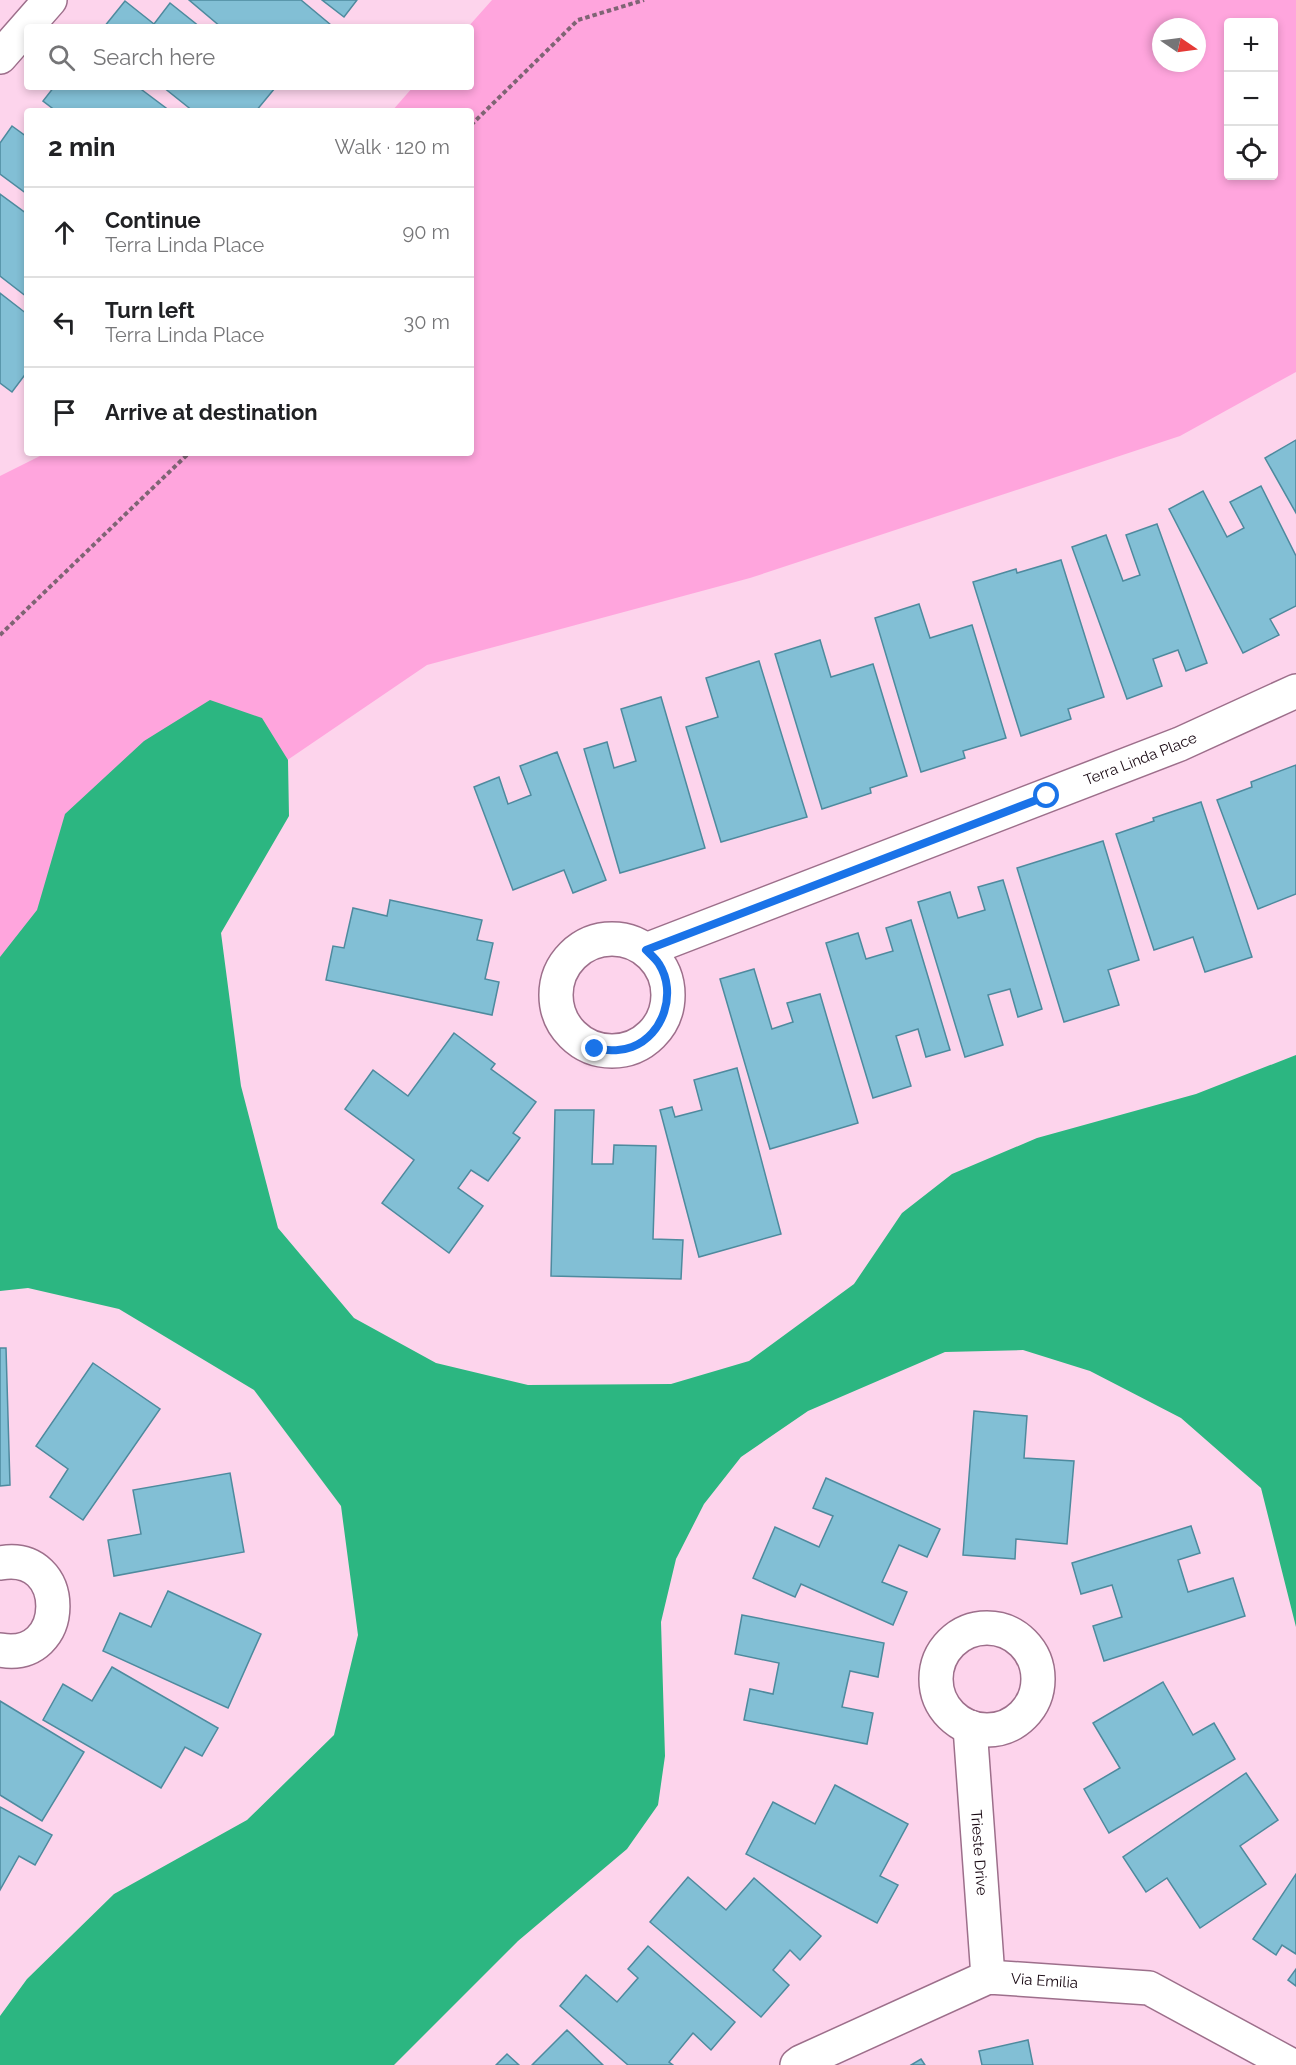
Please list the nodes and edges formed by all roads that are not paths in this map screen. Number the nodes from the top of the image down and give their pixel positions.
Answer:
1 (50, 0) edge
2 (29, 24) edge
3 (24, 30) edge
4 (0, 57) edge
5 (1296, 691) edge
6 (646, 950) dead end
7 (0, 1563) edge
8 (0, 1650) edge
9 (970, 1727) dead end
10 (988, 1977) junction
11 (797, 2065) edge
12 (1292, 2065) edge

1 - 2 street
3 - 4 street
5 - 6 street, Terra Linda Place
7 - 8 street
9 - 10 street, Trieste Drive
10 - 11 street, Via Emilia
10 - 12 street, Via Emilia

